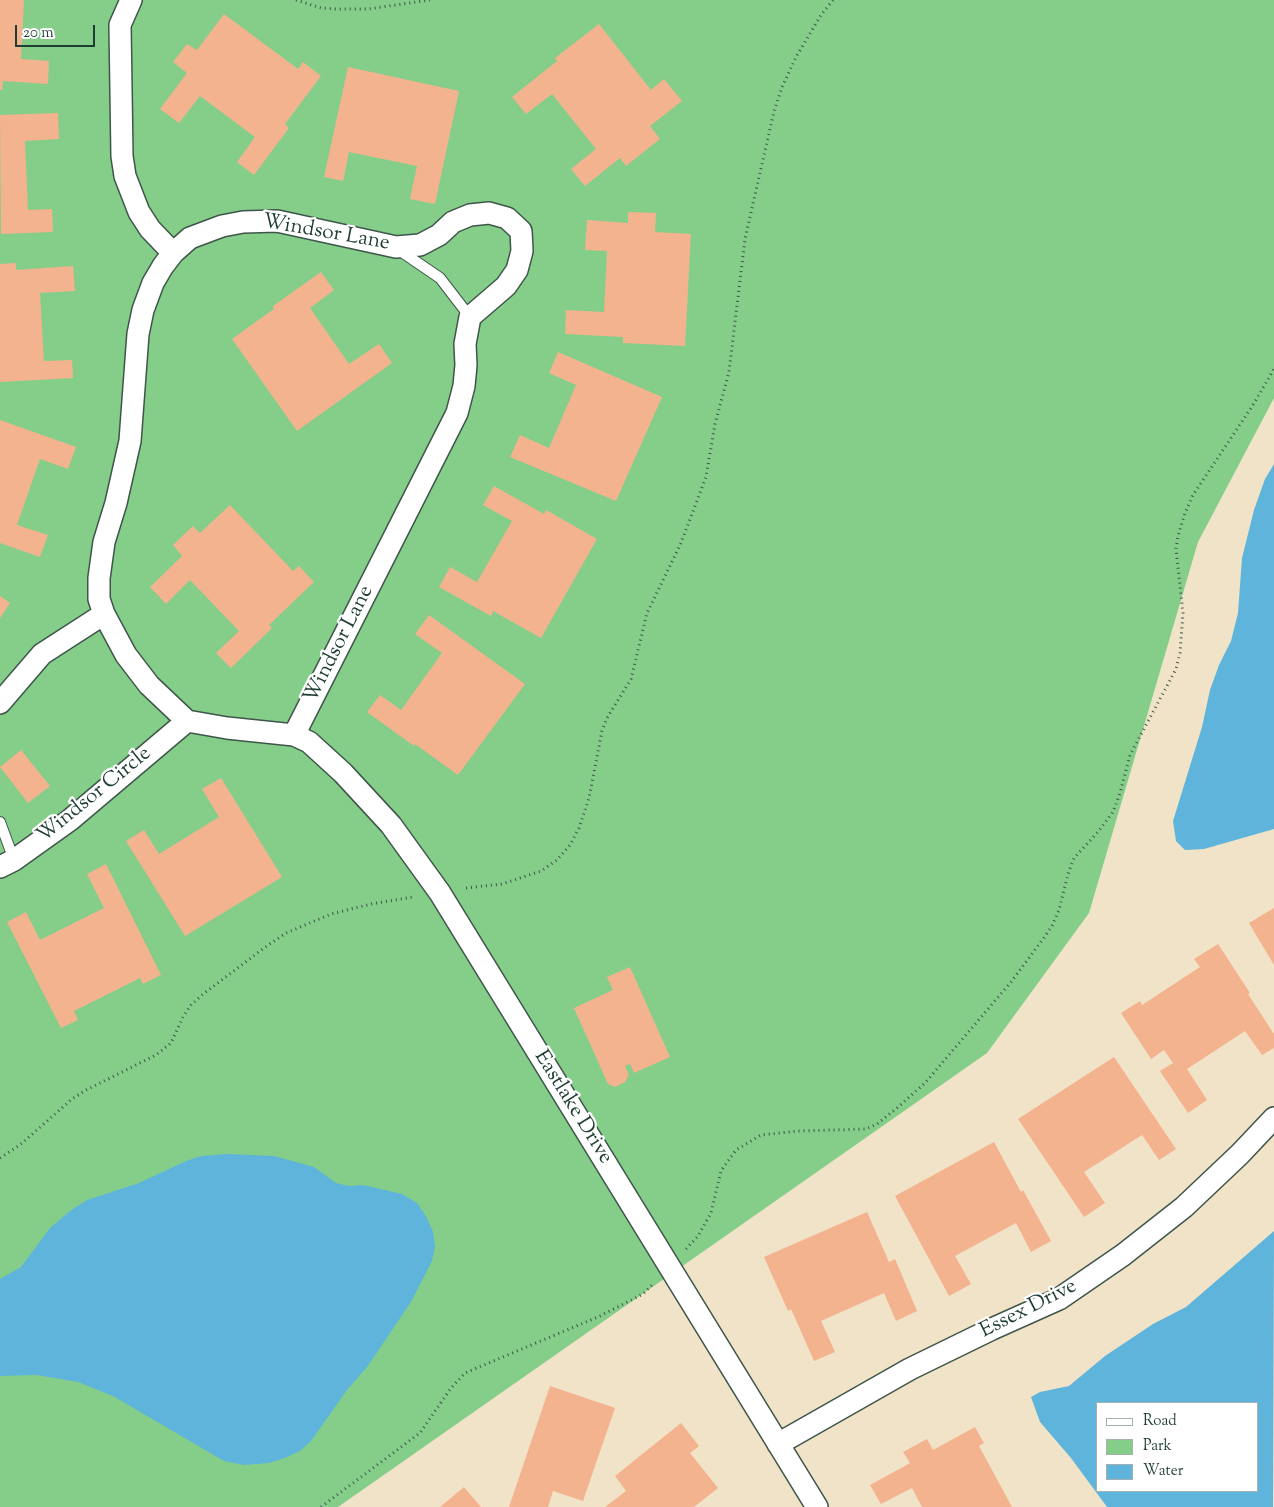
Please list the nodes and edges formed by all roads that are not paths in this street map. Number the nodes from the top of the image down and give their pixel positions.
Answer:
1 (131, 0) edge
2 (396, 248) junction
3 (173, 253) junction
4 (470, 317) junction
5 (104, 614) junction
6 (0, 703) edge
7 (187, 720) junction
8 (294, 735) junction
9 (0, 822) edge
10 (7, 863) edge
11 (1274, 1118) edge
12 (778, 1444) junction
13 (817, 1507) edge

1 - 3 street
2 - 3 street, Windsor Lane
2 - 4 lane
2 - 4 street, Windsor Lane
3 - 5 street, Windsor Lane
4 - 8 street, Windsor Lane
5 - 6 street
5 - 7 street, Windsor Lane
7 - 8 street
7 - 10 street, Windsor Circle
8 - 12 street, Eastlake Drive
9 - 10 lane
11 - 12 street, Essex Drive
12 - 13 street, Eastlake Drive

